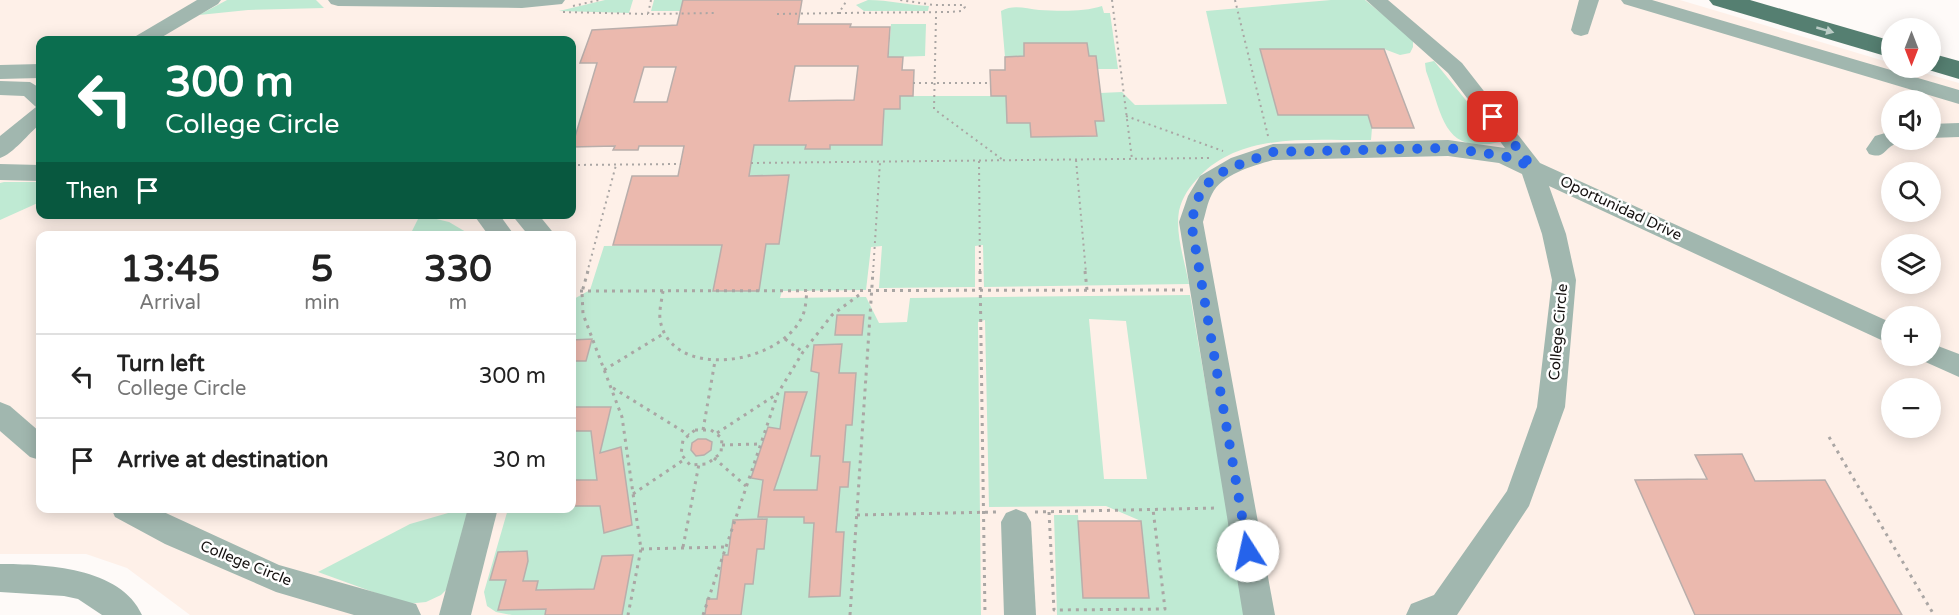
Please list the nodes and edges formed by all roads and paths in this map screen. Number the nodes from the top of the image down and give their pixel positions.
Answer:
1 (211, 0) edge
2 (338, 0) edge
3 (599, 0) edge
4 (651, 0) edge
5 (847, 0) edge
6 (900, 0) edge
7 (1112, 0) edge
8 (1235, 0) edge
9 (1376, 0) edge
10 (1589, 0) edge
11 (1631, 0) edge
12 (1722, 0) edge
13 (1793, 0) edge
14 (366, 1) edge
15 (556, 6) edge
16 (1770, 7) edge
17 (716, 13) dead end
18 (839, 13) junction
19 (648, 14) junction
20 (777, 14) dead end
21 (936, 17) dead end
22 (1881, 25) edge
23 (1581, 30) dead end
24 (150, 36) edge
25 (1941, 43) edge
26 (1881, 46) edge
27 (1959, 48) edge
28 (1941, 64) edge
29 (1959, 70) edge
30 (36, 73) edge
31 (4, 82) edge
32 (913, 83) dead end
33 (935, 83) junction
34 (990, 83) dead end
35 (36, 86) edge
36 (36, 96) edge
37 (1959, 97) edge
38 (36, 106) edge
39 (1126, 116) junction
40 (36, 117) edge
41 (1941, 130) edge
42 (1959, 130) edge
43 (7, 142) edge
44 (1229, 151) dead end
45 (1263, 155) junction
46 (1132, 159) junction
47 (979, 160) junction
48 (1004, 160) junction
49 (1076, 160) junction
50 (880, 162) junction
51 (751, 163) dead end
52 (681, 164) dead end
53 (576, 165) edge
54 (616, 165) junction
55 (1532, 167) junction
56 (0, 172) edge
57 (36, 172) edge
58 (489, 219) edge
59 (529, 219) edge
60 (499, 231) edge
61 (539, 231) edge
62 (807, 290) junction
63 (1203, 290) junction
64 (576, 291) edge
65 (663, 291) junction
66 (981, 291) junction
67 (1087, 291) junction
68 (582, 292) junction
69 (863, 292) junction
70 (872, 292) junction
71 (1881, 330) edge
72 (663, 334) junction
73 (785, 339) junction
74 (803, 352) junction
75 (1941, 358) edge
76 (715, 361) junction
77 (1959, 366) edge
78 (604, 370) junction
79 (611, 387) junction
80 (778, 393) junction
81 (0, 414) edge
82 (703, 430) junction
83 (716, 434) junction
84 (689, 435) junction
85 (1829, 438) dead end
86 (759, 444) junction
87 (36, 445) edge
88 (721, 445) junction
89 (714, 458) junction
90 (686, 459) junction
91 (699, 464) junction
92 (746, 486) junction
93 (633, 494) junction
94 (1240, 508) junction
95 (1153, 510) junction
96 (1049, 512) junction
97 (135, 513) edge
98 (482, 513) edge
99 (983, 513) junction
100 (857, 515) junction
101 (1016, 515) junction
102 (683, 546) junction
103 (726, 546) junction
104 (641, 549) junction
105 (0, 578) edge
106 (1116, 609) junction
107 (126, 615) edge
108 (405, 615) edge
109 (455, 615) edge
110 (628, 615) edge
111 (703, 615) edge
112 (850, 615) edge
113 (985, 615) edge
114 (1020, 615) edge
115 (1117, 615) edge
116 (1259, 615) edge
117 (1422, 615) edge
118 (1934, 615) edge

1 - 24 street
2 - 14 street
3 - 15 path
4 - 19 path
5 - 18 path
6 - 18 path
7 - 39 path
8 - 45 path
9 - 55 street, College Circle
10 - 23 street
11 - 37 street
12 - 16 main road
13 - 22 main road
14 - 15 street
15 - 19 path
16 -> 26 main road
17 - 19 path
18 - 20 path
21 - 33 path
25 - 27 main road
28 - 29 main road
30 - 31 street
31 - 35 street
31 - 36 street
32 - 33 path
33 - 34 path
33 - 48 path
38 - 43 street
39 - 44 path
39 - 46 path
40 - 43 street
41 - 42 street
45 - 46 path
45 - 55 street, Oportunidad Drive
45 - 63 street, Oportunidad Drive
46 - 49 path
47 - 48 path
47 - 50 path
47 - 66 path
48 - 49 path
49 - 67 path
50 - 51 path
50 - 70 path
52 - 54 path
53 - 54 path
54 - 68 path
55 - 71 street, Oportunidad Drive
55 - 117 street, College Circle
56 - 57 street
58 - 60 street
59 - 61 street
62 - 65 path
62 - 69 path
62 - 73 path
63 - 67 path
63 - 94 street, Oportunidad Drive
64 - 68 path
65 - 68 path
65 - 72 path
66 - 67 path
66 - 70 path
66 - 99 path
68 - 78 path
69 - 70 path
69 - 74 path
70 - 100 path
72 - 76 path
72 - 78 path
73 - 74 path
73 - 76 path
74 - 80 path
75 - 77 street
76 - 82 path
78 - 79 path
79 - 84 path
79 - 93 path
80 - 83 path
80 - 86 path
81 - 87 street
82 - 83 path
82 - 84 path
83 - 88 path
84 - 90 path
85 - 118 path
86 - 88 path
86 - 92 path
88 - 89 path
89 - 91 path
89 - 92 path
90 - 91 path
90 - 93 path
91 - 102 path
92 - 103 path
93 - 104 path
94 - 95 path
94 - 116 street, Oportunidad Drive
95 - 96 path
95 - 106 path
96 - 101 path
96 - 106 path
97 - 108 street, College Circle
98 - 109 street
99 - 100 path
99 - 101 path
99 - 113 path
100 - 112 path
101 - 114 street
102 - 103 path
102 - 104 path
103 - 111 path
104 - 110 path
105 - 107 street
106 - 115 path

